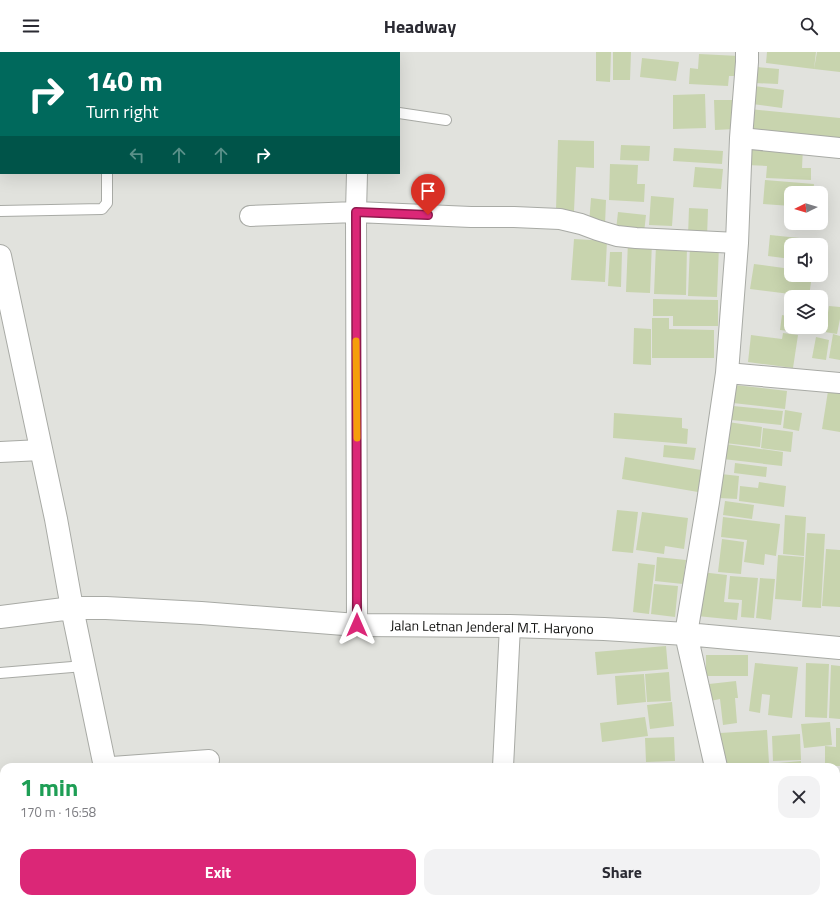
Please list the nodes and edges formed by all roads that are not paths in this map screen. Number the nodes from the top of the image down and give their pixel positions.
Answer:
1 (747, 52) edge
2 (400, 113) edge
3 (446, 120) dead end
4 (741, 138) junction
5 (840, 148) edge
6 (107, 174) edge
7 (357, 174) edge
8 (0, 211) edge
9 (356, 212) junction
10 (250, 216) dead end
11 (737, 243) junction
12 (0, 256) edge
13 (6, 310) edge
14 (727, 373) junction
15 (840, 383) edge
16 (41, 450) junction
17 (0, 452) edge
18 (72, 608) junction
19 (0, 617) edge
20 (357, 625) junction
21 (510, 626) junction
22 (686, 634) junction
23 (840, 648) edge
24 (84, 666) junction
25 (0, 673) edge
26 (209, 760) dead end
27 (104, 763) edge
28 (167, 763) edge
29 (503, 763) edge
30 (715, 763) edge

1 - 4 street
2 - 3 lane
4 - 5 street
4 - 11 street
6 - 8 lane
7 - 9 street
9 - 10 street
9 - 11 street
9 - 20 street
11 - 14 street
12 - 13 street
13 - 16 street
14 - 15 street
14 - 22 street
16 - 17 street
16 - 18 street
18 - 19 street, Jalan Letnan Jenderal M.T. Haryono
18 - 20 street, Jalan Letnan Jenderal M.T. Haryono
18 - 24 street
20 - 21 street, Jalan Letnan Jenderal M.T. Haryono
21 - 22 street, Jalan Letnan Jenderal M.T. Haryono
21 - 29 street
22 - 23 street, Jalan Letnan Jenderal M.T. Haryono
22 - 30 street
24 - 25 lane
24 - 27 street
26 - 28 street

